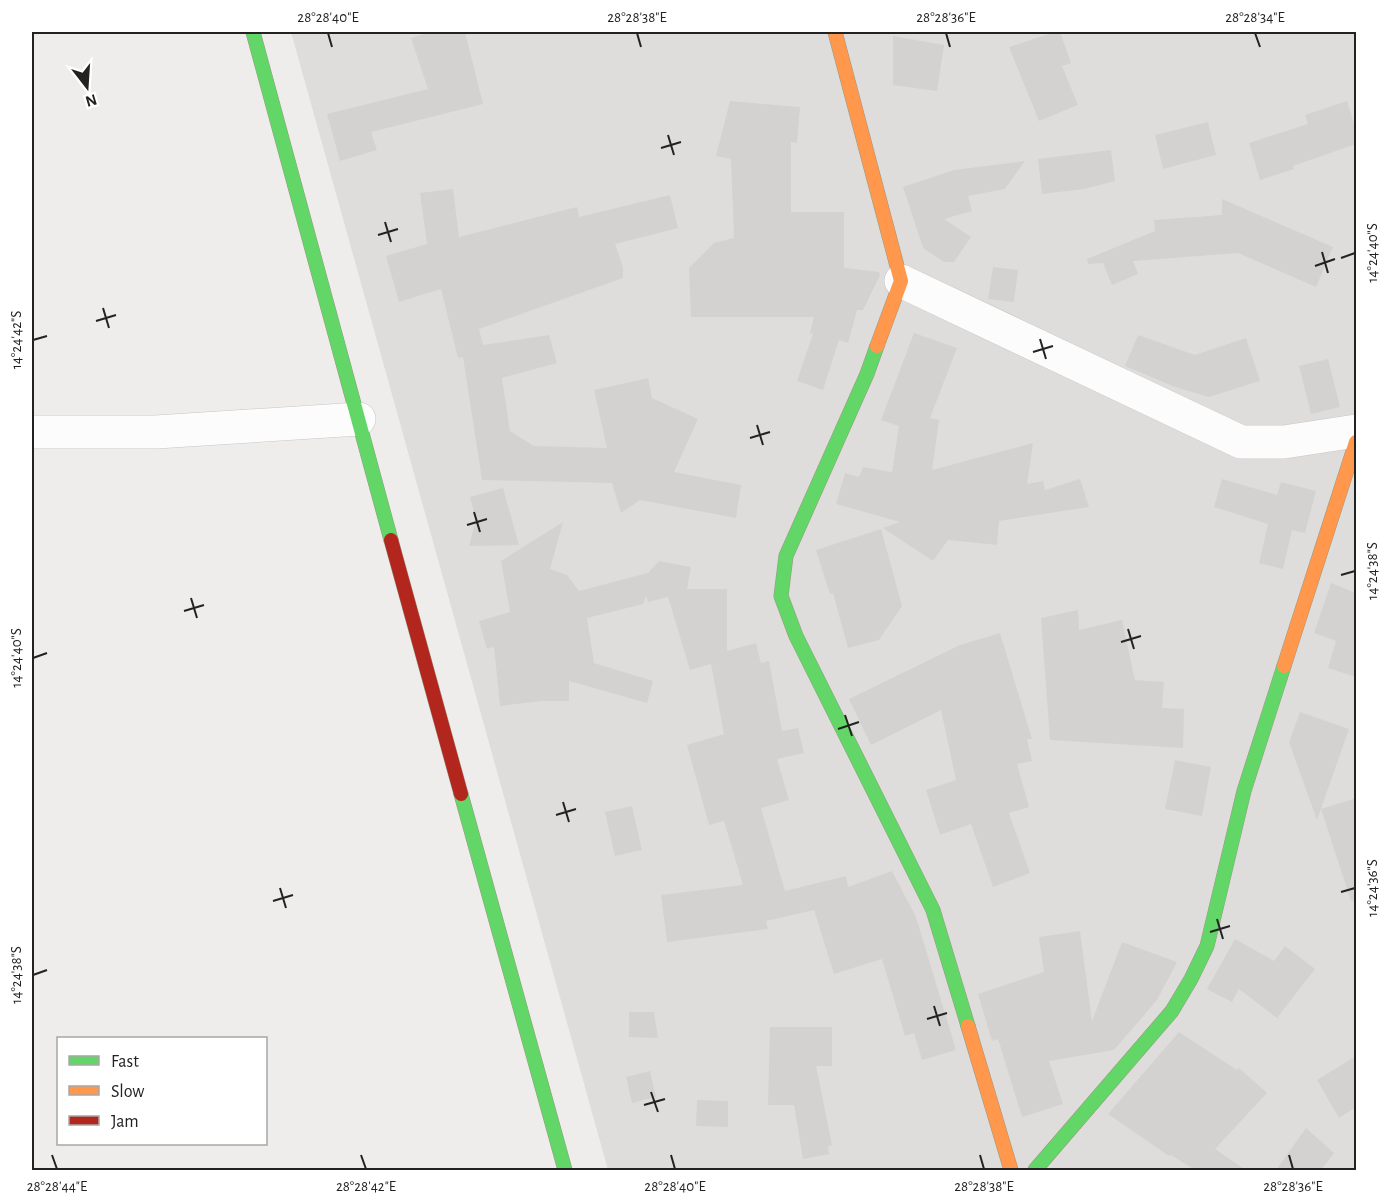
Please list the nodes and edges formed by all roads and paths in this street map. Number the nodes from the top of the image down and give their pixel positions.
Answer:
1 (253, 32) edge
2 (835, 32) edge
3 (901, 281) junction
4 (359, 419) junction
5 (1356, 431) edge
6 (32, 432) edge
7 (1356, 442) edge
8 (565, 1170) edge
9 (1011, 1170) edge
10 (1035, 1170) edge

1 - 4 street
2 - 3 street
3 - 5 street
3 - 9 street
4 - 6 street
4 - 8 street
7 - 10 street

